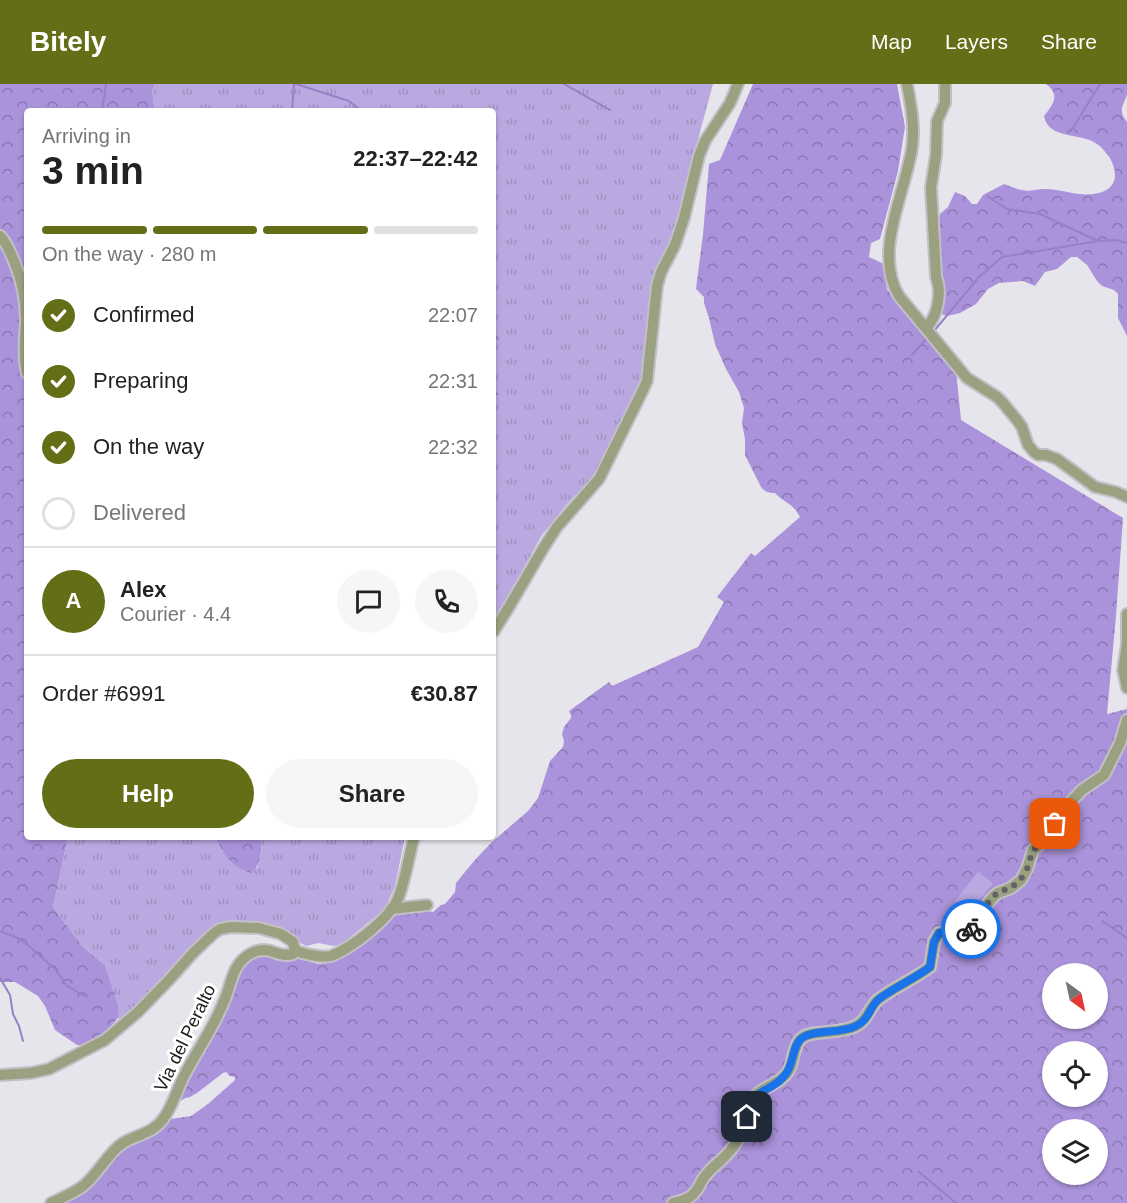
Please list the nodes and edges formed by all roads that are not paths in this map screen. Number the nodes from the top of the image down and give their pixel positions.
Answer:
1 (738, 84) edge
2 (907, 84) edge
3 (945, 84) edge
4 (0, 236) edge
5 (24, 299) edge
6 (24, 327) edge
7 (926, 328) junction
8 (24, 355) edge
9 (1127, 497) edge
10 (1127, 614) edge
11 (496, 628) edge
12 (1127, 688) edge
13 (1127, 720) edge
14 (413, 840) edge
15 (427, 905) dead end
16 (391, 909) junction
17 (295, 950) junction
18 (0, 1075) edge
19 (51, 1203) edge
20 (673, 1203) edge

1 - 11 street
2 - 7 street
3 - 7 street
4 - 5 street
6 - 8 street
7 - 9 street
10 - 12 street
13 - 20 street
14 - 16 street
15 - 16 street
16 - 17 street
17 - 18 street, Via del Peralto
17 - 19 street, Via del Peralto

